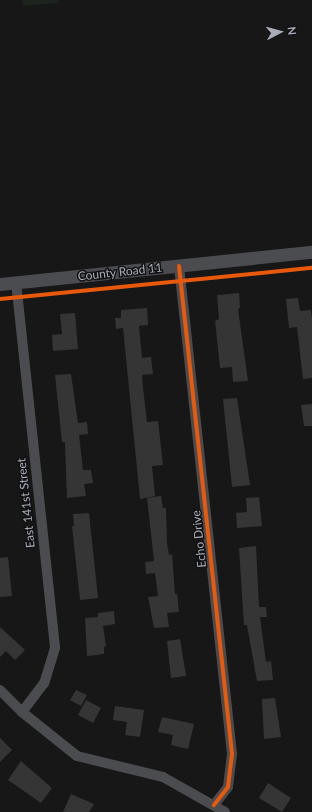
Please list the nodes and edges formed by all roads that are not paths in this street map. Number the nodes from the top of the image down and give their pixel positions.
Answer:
1 (312, 252) edge
2 (179, 266) junction
3 (16, 282) junction
4 (0, 284) edge
5 (0, 690) edge
6 (22, 712) junction
7 (214, 806) junction
8 (225, 812) edge

1 - 2 street, County Road 11
2 - 3 street, County Road 11
2 - 7 street, Echo Drive
3 - 4 street, County Road 11
3 - 6 street, East 141st Street
5 - 6 street
6 - 7 street
7 - 8 street

